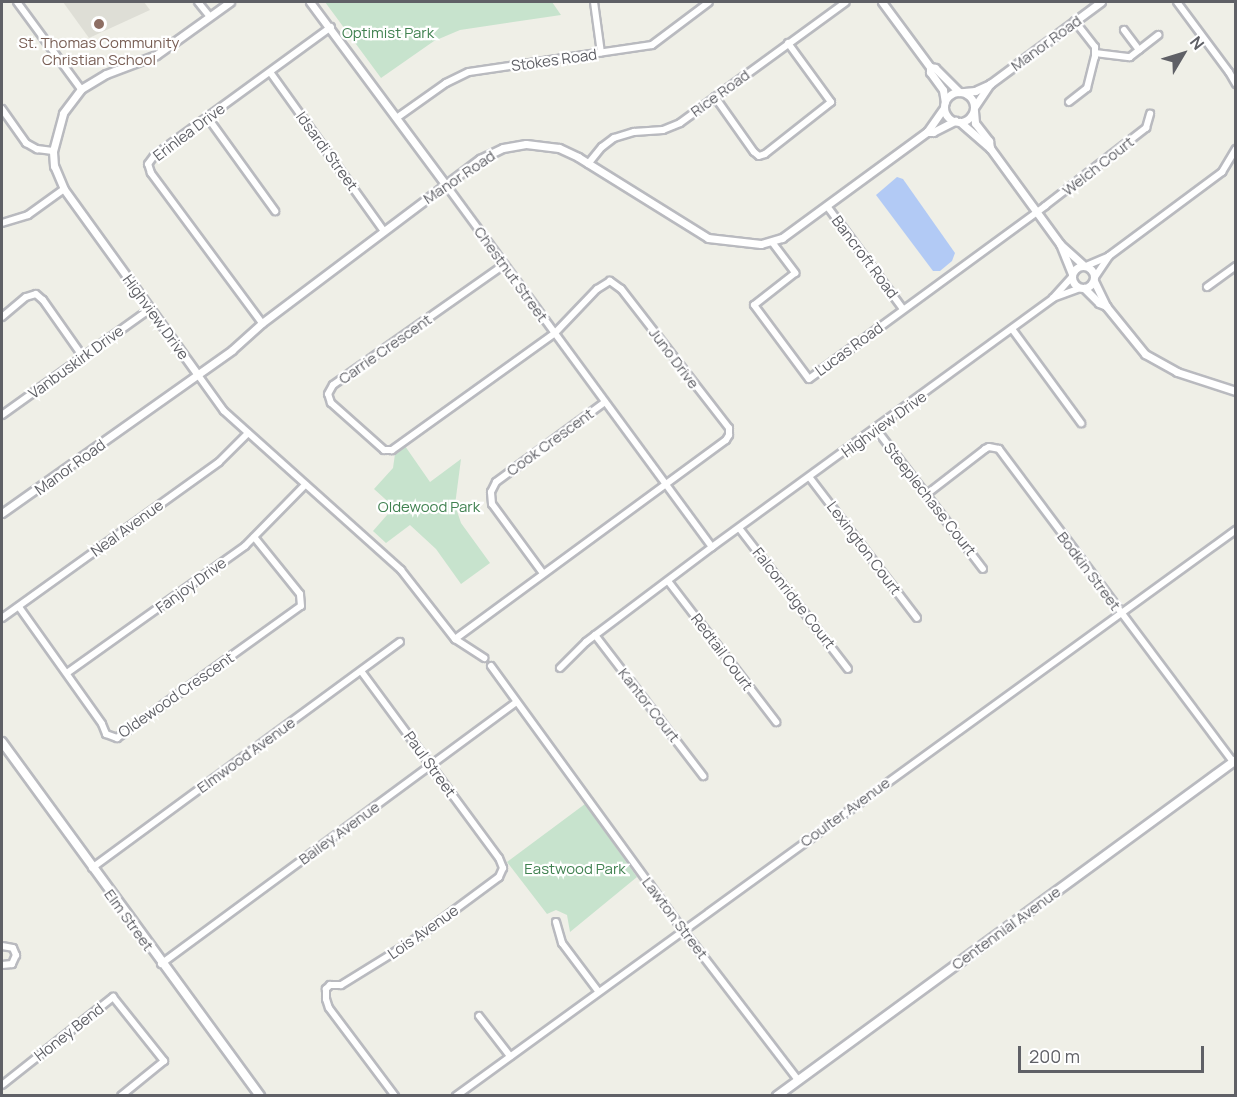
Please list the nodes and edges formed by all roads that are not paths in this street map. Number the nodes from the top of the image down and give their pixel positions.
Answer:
1 (17, 2) edge
2 (198, 2) edge
3 (230, 2) edge
4 (310, 2) edge
5 (594, 2) edge
6 (696, 2) edge
7 (709, 2) edge
8 (846, 2) edge
9 (882, 2) edge
10 (1101, 2) edge
11 (1177, 2) edge
12 (701, 9) junction
13 (210, 17) junction
14 (1075, 21) junction
15 (331, 27) junction
16 (1124, 30) dead end
17 (1158, 35) dead end
18 (788, 43) junction
19 (1139, 50) junction
20 (601, 53) junction
21 (1095, 53) junction
22 (930, 67) junction
23 (270, 72) junction
24 (990, 84) junction
25 (1236, 84) edge
26 (81, 90) junction
27 (961, 92) junction
28 (715, 97) junction
29 (1069, 102) dead end
30 (945, 104) junction
31 (2, 109) edge
32 (974, 109) junction
33 (1150, 114) dead end
34 (398, 117) junction
35 (208, 118) junction
36 (957, 122) junction
37 (927, 132) junction
38 (990, 148) junction
39 (1236, 149) edge
40 (53, 151) junction
41 (588, 164) junction
42 (1233, 164) edge
43 (446, 184) junction
44 (64, 189) junction
45 (826, 206) junction
46 (275, 211) dead end
47 (1037, 212) junction
48 (2, 223) edge
49 (383, 230) junction
50 (772, 242) junction
51 (1060, 244) junction
52 (1109, 256) junction
53 (504, 265) junction
54 (1084, 266) junction
55 (1236, 266) edge
56 (1072, 275) junction
57 (1094, 279) junction
58 (1207, 287) dead end
59 (1082, 288) junction
60 (1053, 298) junction
61 (1106, 306) junction
62 (150, 309) junction
63 (903, 309) junction
64 (2, 317) edge
65 (262, 323) junction
66 (1012, 329) junction
67 (555, 333) junction
68 (83, 357) junction
69 (198, 375) junction
70 (1236, 391) edge
71 (604, 402) junction
72 (2, 416) edge
73 (1081, 423) dead end
74 (876, 429) junction
75 (248, 433) junction
76 (810, 478) junction
77 (665, 483) junction
78 (305, 485) junction
79 (927, 494) junction
80 (2, 513) edge
81 (740, 528) junction
82 (1236, 530) edge
83 (254, 537) junction
84 (712, 547) junction
85 (983, 569) dead end
86 (542, 572) junction
87 (668, 581) junction
88 (19, 607) junction
89 (1121, 613) junction
90 (2, 618) edge
91 (917, 618) dead end
92 (595, 635) junction
93 (455, 639) junction
94 (400, 642) dead end
95 (484, 658) dead end
96 (491, 666) dead end
97 (560, 668) dead end
98 (848, 669) dead end
99 (361, 671) junction
100 (67, 673) junction
101 (516, 702) junction
102 (776, 722) dead end
103 (3, 748) edge
104 (1234, 761) edge
105 (431, 765) junction
106 (704, 776) dead end
107 (499, 858) joint
108 (92, 868) junction
109 (556, 922) dead end
110 (683, 930) junction
111 (2, 946) edge
112 (161, 964) junction
113 (2, 965) edge
114 (598, 991) junction
115 (479, 1016) dead end
116 (510, 1056) junction
117 (798, 1080) junction
118 (2, 1085) edge
119 (121, 1095) edge
120 (260, 1095) edge
121 (395, 1095) edge
122 (456, 1095) edge
123 (777, 1095) edge

1 - 26 street
2 - 13 street
3 - 13 street, Highview Drive
4 - 15 street, Chestnut Street
5 - 20 street
6 - 12 street
7 - 12 street, Stokes Road
8 - 18 street, Rice Road
9 - 22 street
10 - 14 street, Manor Road
11 - 25 street
12 - 20 street, Stokes Road
13 - 26 street, Highview Drive
14 - 21 street
14 - 24 street, Manor Road
15 - 23 street, Erinlea Drive
15 - 34 street, Chestnut Street
16 - 19 street
17 - 19 street
18 - 28 street, Rice Road
18 - 28 street
19 - 21 street
20 - 34 street, Stokes Road
21 - 29 street
22 - 27 street
22 - 30 street
23 - 35 street, Erinlea Drive
23 - 49 street, Idsardi Street
24 - 27 street, Manor Road
24 - 32 street, Manor Road
26 - 40 street, Highview Drive
27 - 30 street
27 - 32 street
28 - 41 street, Rice Road
30 - 36 street
30 - 37 street
31 - 40 street
32 - 36 street
32 - 38 street
33 - 47 street, Welch Court
34 - 43 street, Chestnut Street
35 - 46 street
35 - 65 street, Erinlea Drive
36 - 37 street, Manor Road
36 - 38 street
37 - 45 street, Manor Road
38 - 47 street
39 - 42 street
40 - 44 street, Highview Drive
41 - 43 street, Manor Road
41 - 50 street, Manor Road
42 - 52 street
43 - 49 street, Manor Road
43 - 53 street, Chestnut Street
44 - 48 street
44 - 62 street, Highview Drive
45 - 50 street, Manor Road
45 - 63 street, Bancroft Road
47 - 51 street
47 - 63 street, Lucas Road
49 - 65 street, Manor Road
50 - 63 street, Lucas Road
51 - 54 street
51 - 56 street
52 - 54 street
52 - 57 street
53 - 67 street, Chestnut Street
53 - 67 street, Carrie Crescent
54 - 56 street
54 - 57 street
55 - 58 street
56 - 59 street
56 - 60 street, Highview Drive
57 - 59 street
57 - 61 street
59 - 60 street, Highview Drive
59 - 61 street
60 - 66 street, Highview Drive
61 - 70 street
62 - 68 street, Vanbuskirk Drive
62 - 69 street, Highview Drive
64 - 68 street
65 - 69 street, Manor Road
66 - 73 street
66 - 74 street, Highview Drive
67 - 71 street, Chestnut Street
67 - 77 street, Juno Drive
68 - 72 street, Vanbuskirk Drive
69 - 75 street, Highview Drive
69 - 80 street, Manor Road
71 - 77 street, Chestnut Street
71 - 86 street, Cook Crescent
74 - 76 street, Highview Drive
74 - 79 street, Steeplechase Court
75 - 78 street, Highview Drive
75 - 88 street, Neal Avenue
76 - 81 street, Highview Drive
76 - 91 street, Lexington Court
77 - 84 street, Chestnut Street
77 - 86 street
78 - 83 street, Fanjoy Drive
78 - 93 street, Highview Drive
79 - 85 street, Steeplechase Court
79 - 89 street, Bodkin Street
81 - 84 street, Highview Drive
81 - 98 street, Falconridge Court
82 - 89 street, Coulter Avenue
83 - 100 street, Fanjoy Drive
83 - 100 street, Oldewood Crescent
84 - 87 street
86 - 93 street
87 - 92 street
87 - 102 street, Redtail Court
88 - 90 street, Neal Avenue
88 - 100 street, Oldewood Crescent
89 - 104 street, Bodkin Street
89 - 110 street, Coulter Avenue
92 - 97 street
92 - 106 street, Kantor Court
93 - 95 street, Highview Drive
94 - 99 street, Elmwood Avenue
96 - 101 street, Lawton Street
99 - 105 street, Paul Street
99 - 108 street, Elmwood Avenue
101 - 105 street, Bailey Avenue
101 - 110 street, Lawton Street
103 - 108 main road, Elm Street
104 - 117 main road, Centennial Avenue
105 - 107 street, Paul Street
105 - 112 street, Bailey Avenue
107 - 121 street, Lois Avenue
108 - 112 main road, Elm Street
109 - 114 street
110 - 114 street, Coulter Avenue
110 - 117 street, Lawton Street
111 - 113 street
112 - 120 main road, Elm Street
114 - 116 street, Coulter Avenue
115 - 116 street
116 - 122 street, Coulter Avenue
117 - 123 main road, Centennial Avenue
118 - 119 street, Honey Bend

